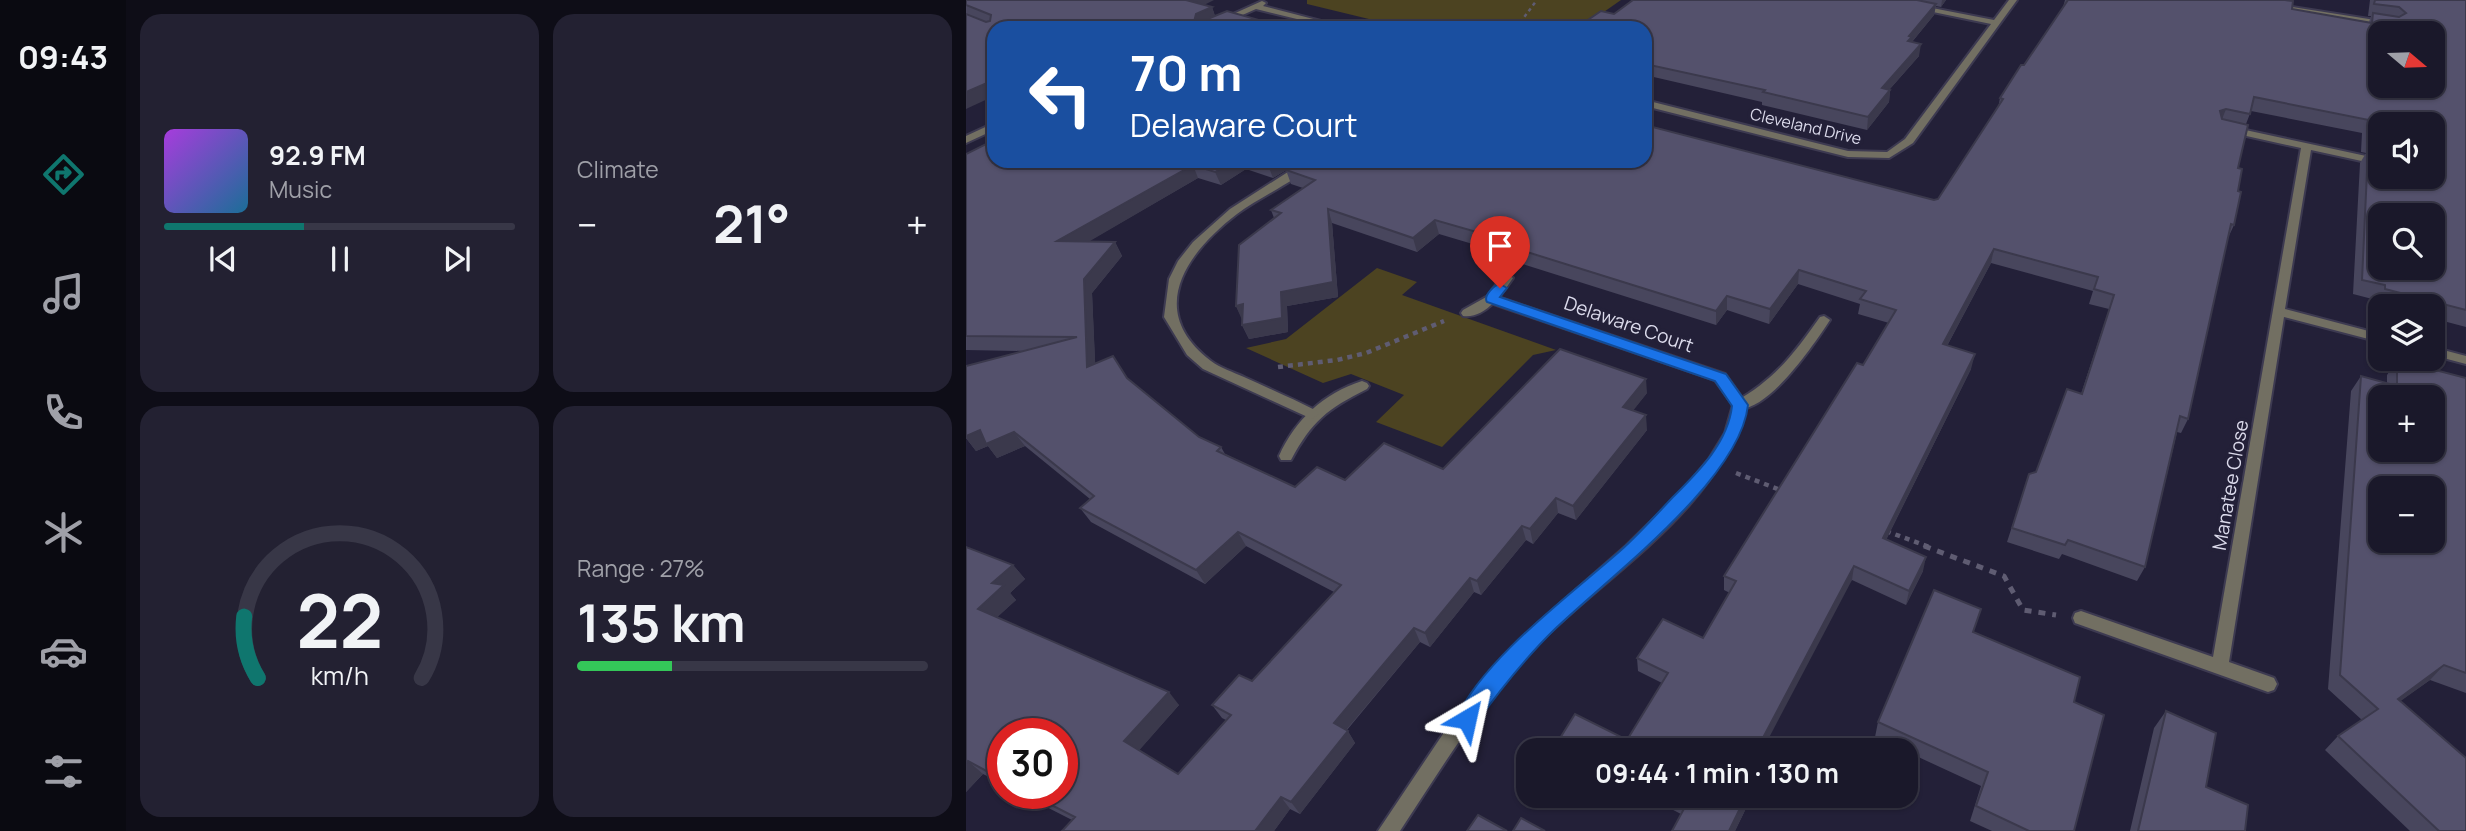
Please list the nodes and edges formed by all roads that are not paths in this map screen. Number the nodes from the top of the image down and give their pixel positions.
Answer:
1 (1268, 0) edge
2 (1879, 0) edge
3 (2013, 0) edge
4 (2322, 0) edge
5 (2266, 5) edge
6 (1255, 6) junction
7 (2320, 13) junction
8 (1222, 21) edge
9 (1316, 21) edge
10 (2373, 21) edge
11 (1997, 23) junction
12 (1652, 105) edge
13 (2220, 128) edge
14 (987, 130) edge
15 (966, 140) edge
16 (2306, 147) junction
17 (2368, 160) edge
18 (1301, 168) edge
19 (1507, 278) dead end
20 (1492, 299) junction
21 (2281, 312) junction
22 (1466, 313) road end
23 (1824, 320) dead end
24 (2368, 335) edge
25 (2445, 354) edge
26 (2466, 360) edge
27 (1362, 386) dead end
28 (1740, 405) junction
29 (1312, 414) junction
30 (1286, 456) dead end
31 (2081, 618) road end
32 (2220, 665) junction
33 (2268, 684) dead end
34 (1388, 831) edge

1 - 6 street
2 - 11 street
3 - 11 street, Cleveland Drive
4 - 7 street
5 - 7 street
6 - 8 street
6 - 9 street
7 - 10 street
11 - 12 street, Cleveland Drive
13 - 16 street
14 - 15 street
16 - 17 street
16 - 21 street, Manatee Close
18 - 29 street
19 - 20 street
20 - 22 street
20 - 28 street, Delaware Court
21 - 24 street
21 - 32 street, Manatee Close
23 - 28 street
25 - 26 street
27 - 29 street
28 - 34 street
29 - 30 street
31 - 32 street
32 - 33 street

